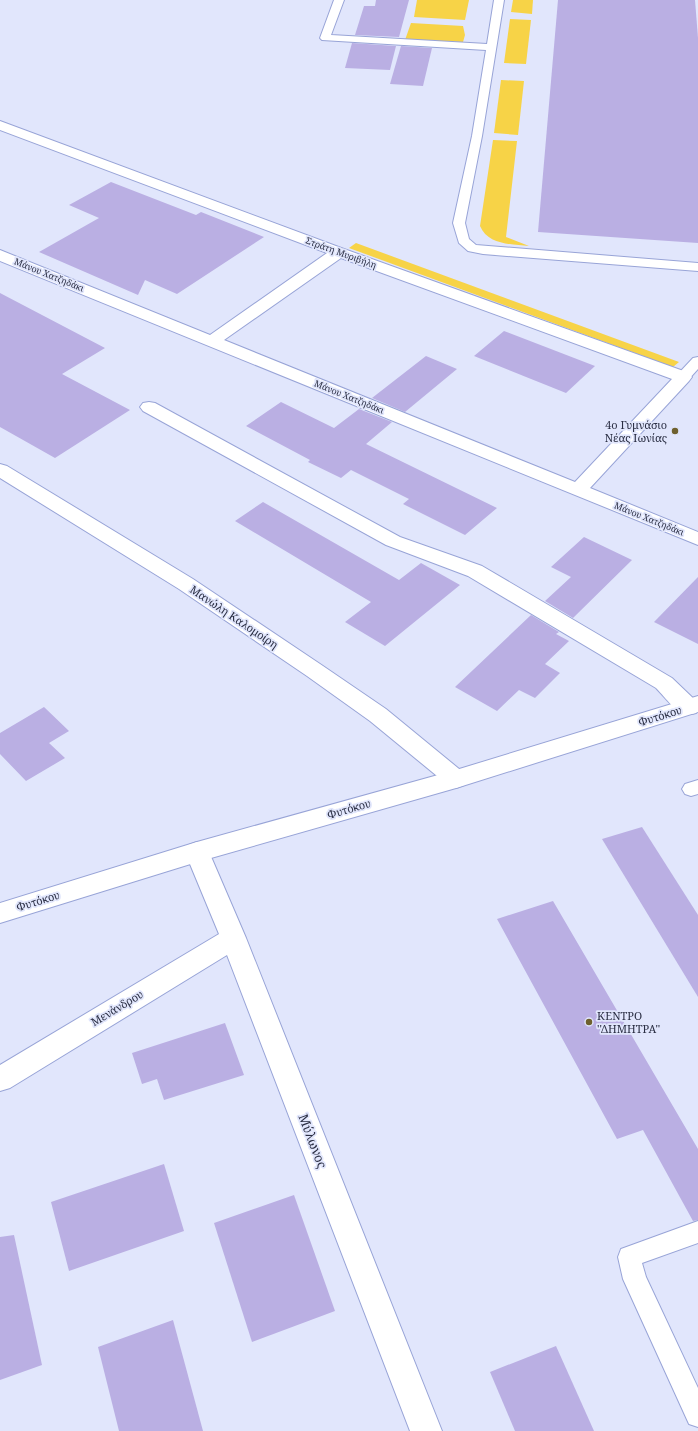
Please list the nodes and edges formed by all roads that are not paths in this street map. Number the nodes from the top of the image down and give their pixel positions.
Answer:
1 (339, 0) edge
2 (499, 0) edge
3 (491, 47) junction
4 (0, 125) edge
5 (338, 252) junction
6 (0, 255) edge
7 (698, 267) edge
8 (212, 341) junction
9 (698, 361) edge
10 (684, 377) junction
11 (149, 407) dead end
12 (0, 470) edge
13 (578, 490) junction
14 (698, 539) edge
15 (693, 706) edge
16 (456, 779) junction
17 (197, 852) junction
18 (0, 913) edge
19 (234, 938) junction
20 (0, 1079) edge
21 (698, 1232) edge
22 (698, 1416) edge
23 (426, 1431) edge

1 - 3 lane
2 - 3 lane
3 - 7 lane
4 - 5 street, Στράτη Μυριβήλη
5 - 8 street
5 - 10 street, Στράτη Μυριβήλη
6 - 8 street, Μάνου Χατζηδάκι
8 - 13 street, Μάνου Χατζηδάκι
9 - 10 lane
10 - 13 street
11 - 15 street
12 - 16 street, Μανώλη Καλομοίρη
13 - 14 street, Μάνου Χατζηδάκι
15 - 16 street, Φυτόκου
16 - 17 street, Φυτόκου
17 - 18 street, Φυτόκου
17 - 19 street, Μύλωνος
19 - 20 street, Μενάνδρου
19 - 23 street, Μύλωνος
21 - 22 lane

